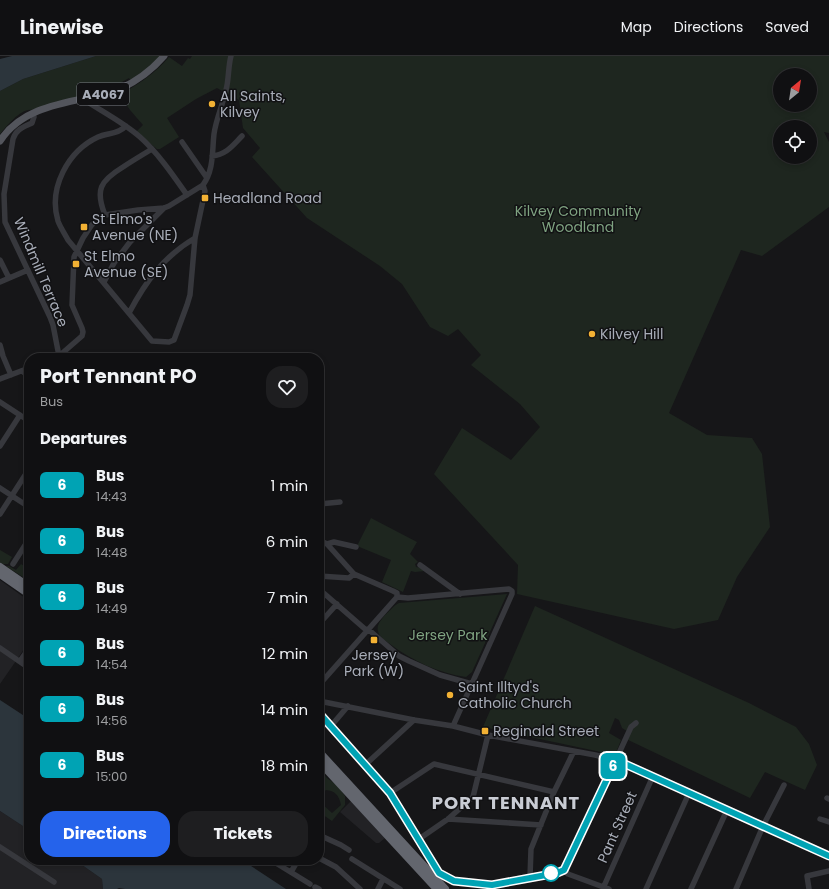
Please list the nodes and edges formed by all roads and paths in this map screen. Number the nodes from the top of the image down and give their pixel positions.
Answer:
1 (164, 56) edge
2 (231, 56) edge
3 (82, 99) junction
4 (32, 112) junction
5 (126, 126) junction
6 (242, 136) dead end
7 (0, 141) edge
8 (182, 142) dead end
9 (152, 149) junction
10 (212, 156) junction
11 (205, 181) junction
12 (187, 195) junction
13 (164, 208) junction
14 (105, 215) junction
15 (195, 238) junction
16 (77, 251) junction
17 (0, 260) edge
18 (28, 270) junction
19 (9, 278) junction
20 (0, 282) edge
21 (104, 282) junction
22 (129, 313) junction
23 (0, 345) edge
24 (57, 353) edge
25 (63, 353) edge
26 (22, 371) edge
27 (11, 375) junction
28 (0, 379) edge
29 (0, 402) edge
30 (20, 415) junction
31 (24, 417) edge
32 (0, 446) edge
33 (24, 477) edge
34 (0, 488) edge
35 (12, 496) junction
36 (340, 502) dead end
37 (24, 504) edge
38 (324, 504) edge
39 (0, 514) edge
40 (324, 542) edge
41 (327, 544) junction
42 (24, 547) edge
43 (356, 547) dead end
44 (13, 564) dead end
45 (420, 565) dead end
46 (0, 567) edge
47 (0, 574) edge
48 (354, 574) junction
49 (324, 576) edge
50 (24, 584) edge
51 (24, 591) edge
52 (324, 593) edge
53 (460, 594) junction
54 (397, 597) junction
55 (337, 604) junction
56 (324, 618) edge
57 (369, 630) junction
58 (0, 648) edge
59 (24, 655) edge
60 (20, 661) junction
61 (24, 664) edge
62 (324, 680) edge
63 (472, 684) junction
64 (324, 702) edge
65 (348, 706) junction
66 (324, 718) edge
67 (414, 720) junction
68 (636, 723) dead end
69 (331, 726) junction
70 (453, 726) junction
71 (488, 735) junction
72 (574, 751) junction
73 (324, 757) edge
74 (616, 760) junction
75 (365, 764) junction
76 (324, 766) edge
77 (479, 774) junction
78 (653, 776) junction
79 (784, 785) dead end
80 (554, 792) junction
81 (390, 793) junction
82 (689, 793) junction
83 (727, 810) junction
84 (448, 819) junction
85 (820, 819) dead end
86 (829, 822) edge
87 (541, 824) junction
88 (763, 826) junction
89 (324, 839) edge
90 (419, 839) junction
91 (1, 849) edge
92 (349, 850) dead end
93 (829, 856) edge
94 (352, 859) dead end
95 (324, 861) edge
96 (24, 863) edge
97 (27, 865) edge
98 (279, 865) edge
99 (295, 865) edge
100 (564, 870) junction
101 (829, 871) edge
102 (291, 872) junction
103 (530, 877) junction
104 (383, 879) junction
105 (54, 882) dead end
106 (315, 887) edge
107 (606, 888) edge
108 (360, 889) edge
109 (378, 889) edge
110 (400, 889) edge
111 (437, 889) edge
112 (445, 889) edge
113 (646, 889) edge
114 (691, 889) edge
115 (736, 889) edge
116 (809, 889) edge

1 - 3 main road, A4067
2 - 10 street
3 - 4 main road, A4067
3 - 5 street
4 - 7 main road, A4067
4 - 18 street, Windmill Terrace
5 - 9 street
5 - 16 street
6 - 10 street
8 - 11 street
9 - 12 street
9 - 14 street
10 - 11 street
11 - 12 street
11 - 15 street
12 - 13 street
13 - 14 street
13 - 21 street
14 - 16 street
15 - 22 street
15 - 22 street
16 - 21 street
16 - 25 street
17 - 19 street
18 - 19 street
18 - 24 street, Windmill Terrace
19 - 20 street
21 - 22 street
23 - 27 street
26 - 27 street
27 - 28 street
29 - 30 street
30 - 31 street
30 - 32 street
33 - 35 street
34 - 35 street
35 - 37 street
35 - 39 street
36 - 38 street
40 - 41 street
41 - 43 street
41 - 48 street
42 - 44 street
45 - 53 street
46 - 50 highway
47 - 51 highway
48 - 49 street
48 - 54 street
52 - 55 street
53 - 54 street
53 - 63 street
54 - 57 street
55 - 56 street
55 - 57 street
57 - 62 street
57 - 63 street
58 - 60 street
59 - 60 street
60 - 61 street
63 - 70 street
64 - 65 street
65 - 67 street
65 - 69 street
66 - 69 street
67 - 70 street
67 - 75 street
68 - 74 street
69 - 75 street
70 - 71 street
71 - 72 street
71 - 77 street
72 - 74 street
72 - 80 street
73 - 112 highway
74 - 78 street
74 - 100 street
75 - 81 street
76 - 111 highway
77 - 80 street
77 - 81 street
77 - 84 street
78 - 82 street
78 - 107 street, Pant Street
79 - 88 street
80 - 87 street
81 - 90 street
82 - 83 street
82 - 113 street
83 - 88 street
83 - 114 street
84 - 87 street
84 - 90 street
85 - 86 street
87 - 103 street
88 - 93 street
88 - 115 street
89 - 92 street
90 - 103 street
91 - 96 street
94 - 104 street
95 - 108 street
97 - 105 street
98 - 102 street
99 - 102 street
100 - 103 street
100 - 107 street
101 - 116 street
102 - 106 street
104 - 109 street
104 - 110 street

